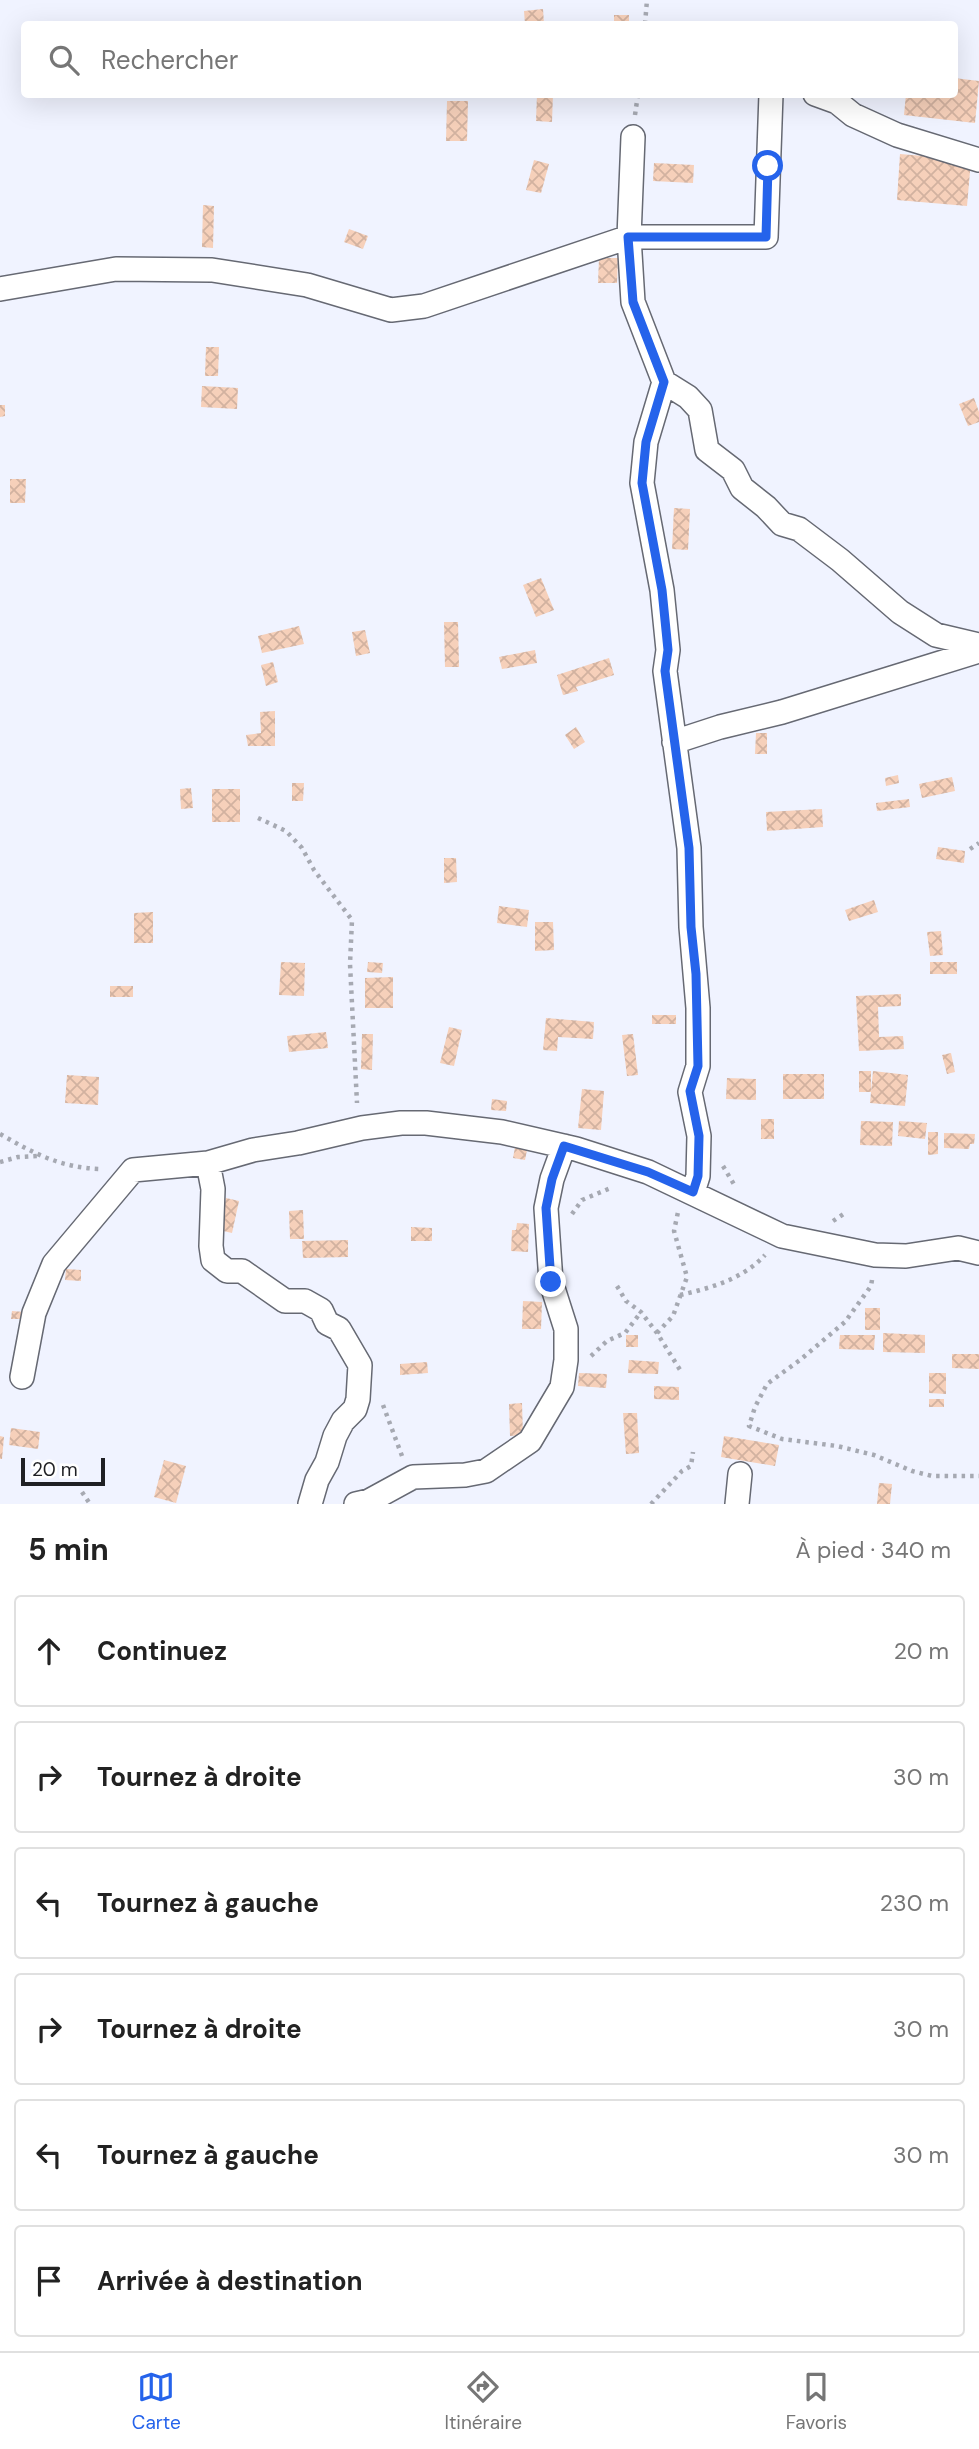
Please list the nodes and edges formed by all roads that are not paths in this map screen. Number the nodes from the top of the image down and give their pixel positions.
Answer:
1 (771, 98) edge
2 (825, 98) edge
3 (633, 137) dead end
4 (979, 160) edge
5 (628, 237) junction
6 (0, 289) edge
7 (664, 382) junction
8 (979, 645) edge
9 (979, 651) edge
10 (674, 742) junction
11 (564, 1146) junction
12 (208, 1163) junction
13 (693, 1192) junction
14 (979, 1253) edge
15 (22, 1377) dead end
16 (740, 1474) dead end
17 (310, 1504) edge
18 (356, 1504) edge
19 (737, 1504) edge

1 - 5 street
2 - 4 street
3 - 5 street
5 - 6 street
5 - 7 street
7 - 8 street
7 - 10 street
9 - 10 street
10 - 13 street
11 - 12 street
11 - 13 street
11 - 18 street
12 - 15 street
12 - 17 street
13 - 14 street
16 - 19 street

